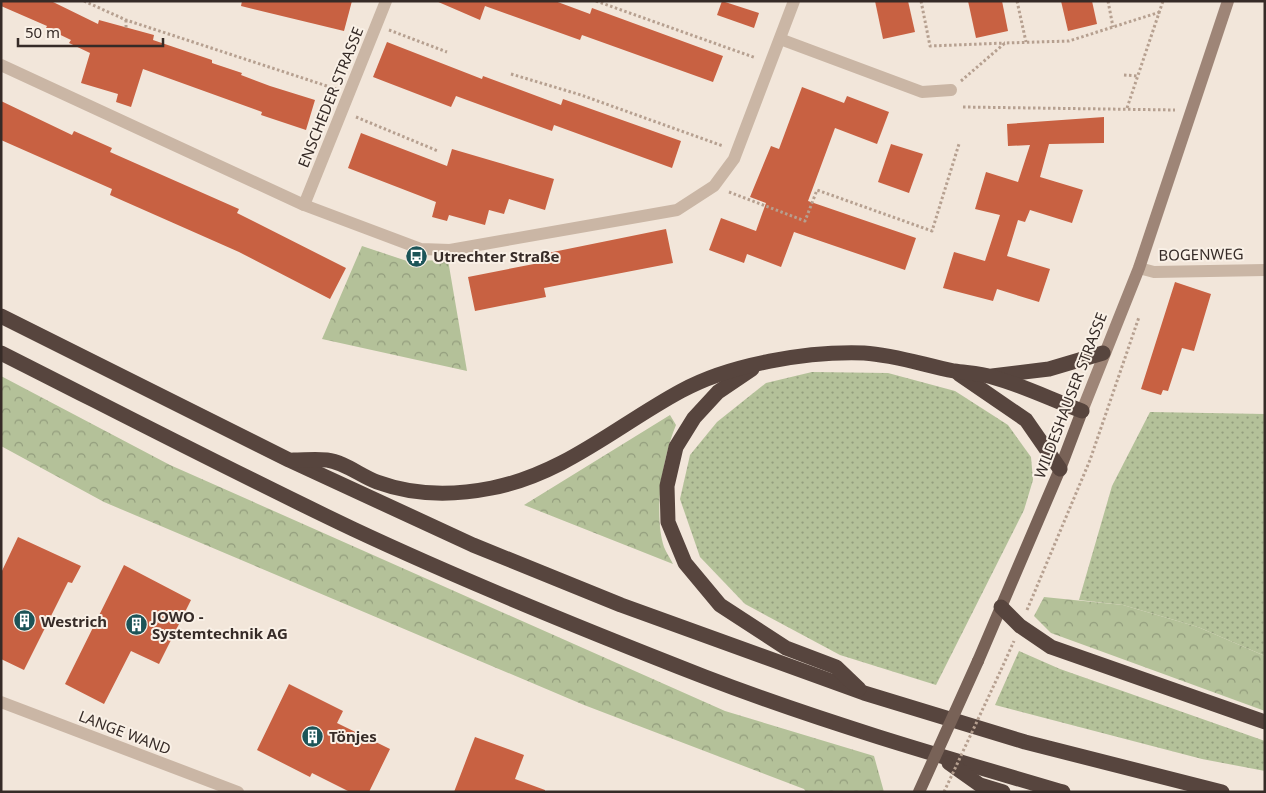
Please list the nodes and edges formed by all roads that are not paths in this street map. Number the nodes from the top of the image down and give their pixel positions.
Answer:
1 (386, 1) edge
2 (794, 1) edge
3 (1228, 1) edge
4 (780, 39) junction
5 (1, 65) edge
6 (951, 90) road end
7 (304, 205) junction
8 (1139, 268) junction
9 (1265, 270) edge
10 (1, 316) edge
11 (1, 353) edge
12 (1103, 353) junction
13 (757, 365) junction
14 (954, 370) junction
15 (991, 376) junction
16 (1082, 411) junction
17 (289, 460) junction
18 (1060, 468) junction
19 (1001, 607) junction
20 (864, 693) junction
21 (1, 702) edge
22 (1265, 722) edge
23 (938, 755) junction
24 (238, 792) edge
25 (919, 792) edge
26 (1003, 792) edge
27 (1063, 792) edge
28 (1222, 792) edge

1 - 7 street, ENSCHEDER STRASSE
2 - 4 street
3 - 8 main road, WILDESHAUSER STRASSE
4 - 6 street
4 - 7 street
5 - 7 street
8 - 9 street, BOGENWEG
8 - 12 main road, WILDESHAUSER STRASSE
10 - 17 highway
11 - 23 highway
12 - 15 highway
12 - 16 main road, WILDESHAUSER STRASSE
13 - 14 highway
13 - 17 highway
13 - 20 highway
14 - 15 highway
14 - 18 highway
15 - 16 highway
16 - 18 main road, WILDESHAUSER STRASSE
17 - 20 highway
18 - 19 main road, WILDESHAUSER STRASSE
19 - 22 highway
19 - 25 main road, WILDESHAUSER STRASSE, bridge
20 - 28 highway
21 - 24 street, LANGE WAND
23 - 26 highway
23 - 27 highway

